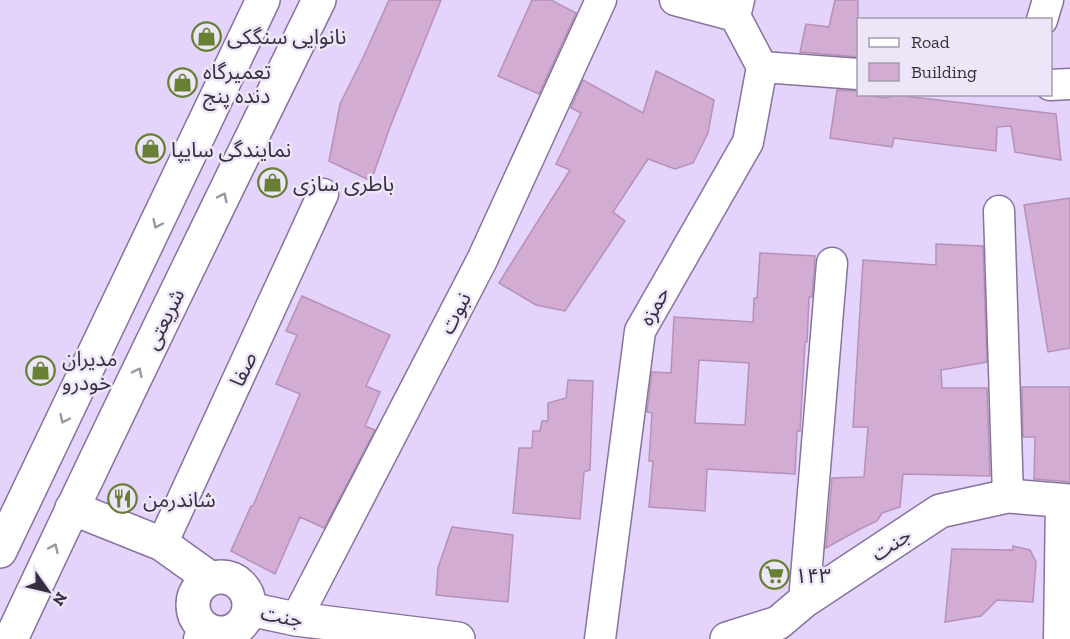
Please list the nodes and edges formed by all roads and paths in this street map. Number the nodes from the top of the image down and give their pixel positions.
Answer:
1 (263, 0) edge
2 (319, 0) edge
3 (601, 0) edge
4 (675, 0) edge
5 (1048, 0) edge
6 (737, 8) edge
7 (1043, 18) edge
8 (762, 67) junction
9 (857, 74) edge
10 (1070, 84) edge
11 (1052, 85) edge
12 (323, 194) dead end
13 (999, 211) dead end
14 (832, 263) dead end
15 (1008, 496) junction
16 (1066, 501) edge
17 (72, 508) junction
18 (162, 544) junction
19 (0, 549) edge
20 (211, 579) junction
21 (804, 601) junction
22 (249, 609) junction
23 (296, 619) junction
24 (784, 631) edge
25 (201, 633) edge
26 (403, 636) edge
27 (11, 639) edge
28 (458, 639) edge
29 (600, 639) edge
30 (727, 639) edge
31 (1059, 639) edge

1 -> 19 main road
17 -> 2 main road, شریعتی
3 - 23 street, نبوت
4 - 6 street
5 - 7 street
6 - 8 street
8 - 9 street
8 - 29 street, حمزه
10 - 11 street
12 - 18 street, صفا
13 - 15 street
14 - 21 street
15 - 16 main road, جنت
15 - 21 main road, جنت
16 - 31 street
17 - 18 main road
27 -> 17 main road, شریعتی
18 - 20 main road
20 - 22 main road
20 - 25 main road
21 - 24 main road, جنت
22 - 23 main road, جنت
22 - 25 main road
23 - 26 main road, جنت
24 - 30 main road, جنت
26 - 28 main road, جنت

